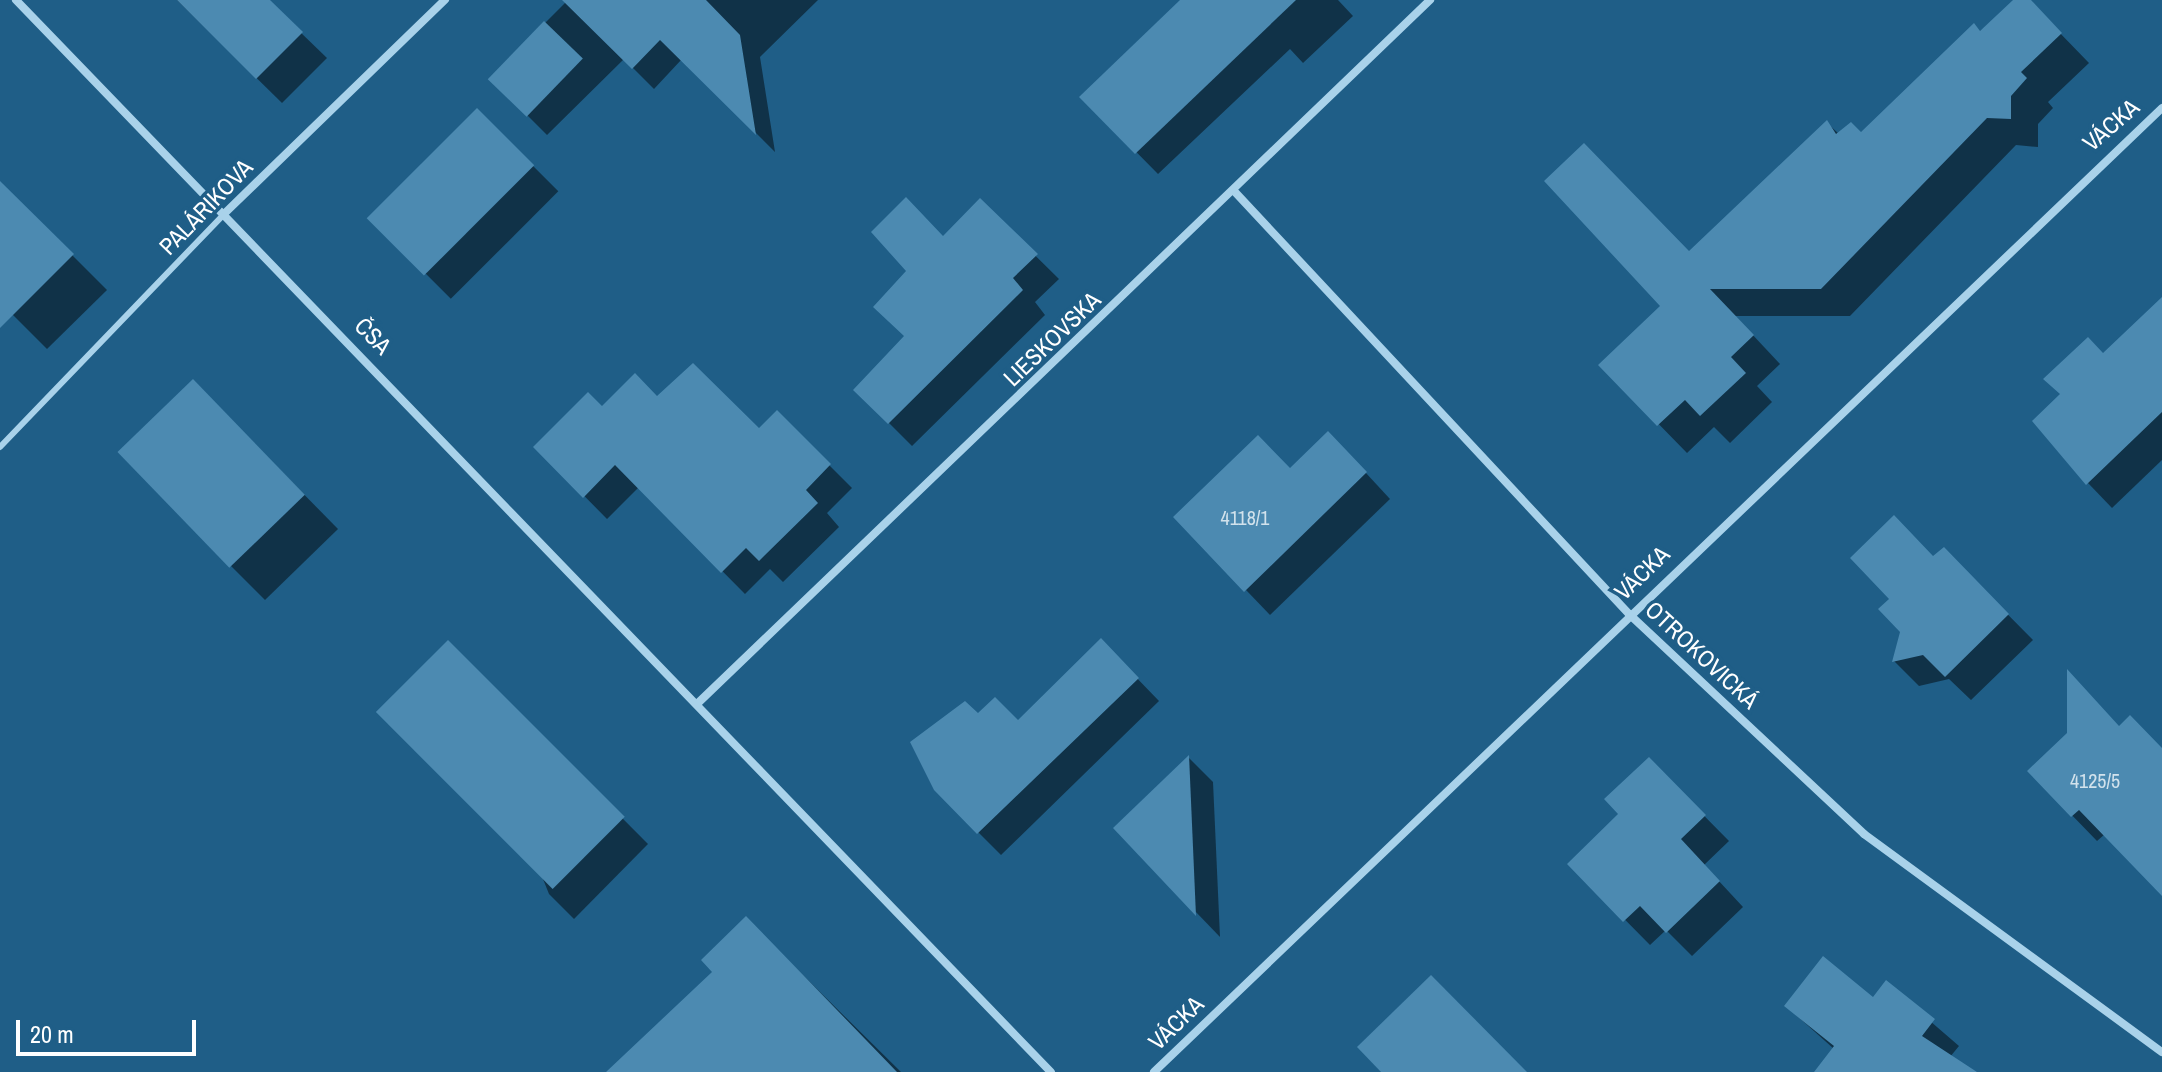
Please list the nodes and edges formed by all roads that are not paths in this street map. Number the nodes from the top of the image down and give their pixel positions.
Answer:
1 (16, 0) edge
2 (445, 0) edge
3 (1430, 0) edge
4 (2162, 108) edge
5 (1235, 192) junction
6 (226, 212) junction
7 (0, 447) edge
8 (1629, 614) junction
9 (698, 703) junction
10 (2162, 1052) edge
11 (1051, 1072) edge
12 (1154, 1072) edge

1 - 6 street, ČSA
2 - 6 street, PALÁRIKOVA
3 - 5 street, LIESKOVSKA
4 - 8 street, VÁCKA
5 - 8 street, OTROKOVICKÁ
5 - 9 street, LIESKOVSKA
6 - 7 lane, PALÁRIKOVA
6 - 9 street, ČSA
8 - 10 street, OTROKOVICKÁ
8 - 12 street, VÁCKA
9 - 11 street

